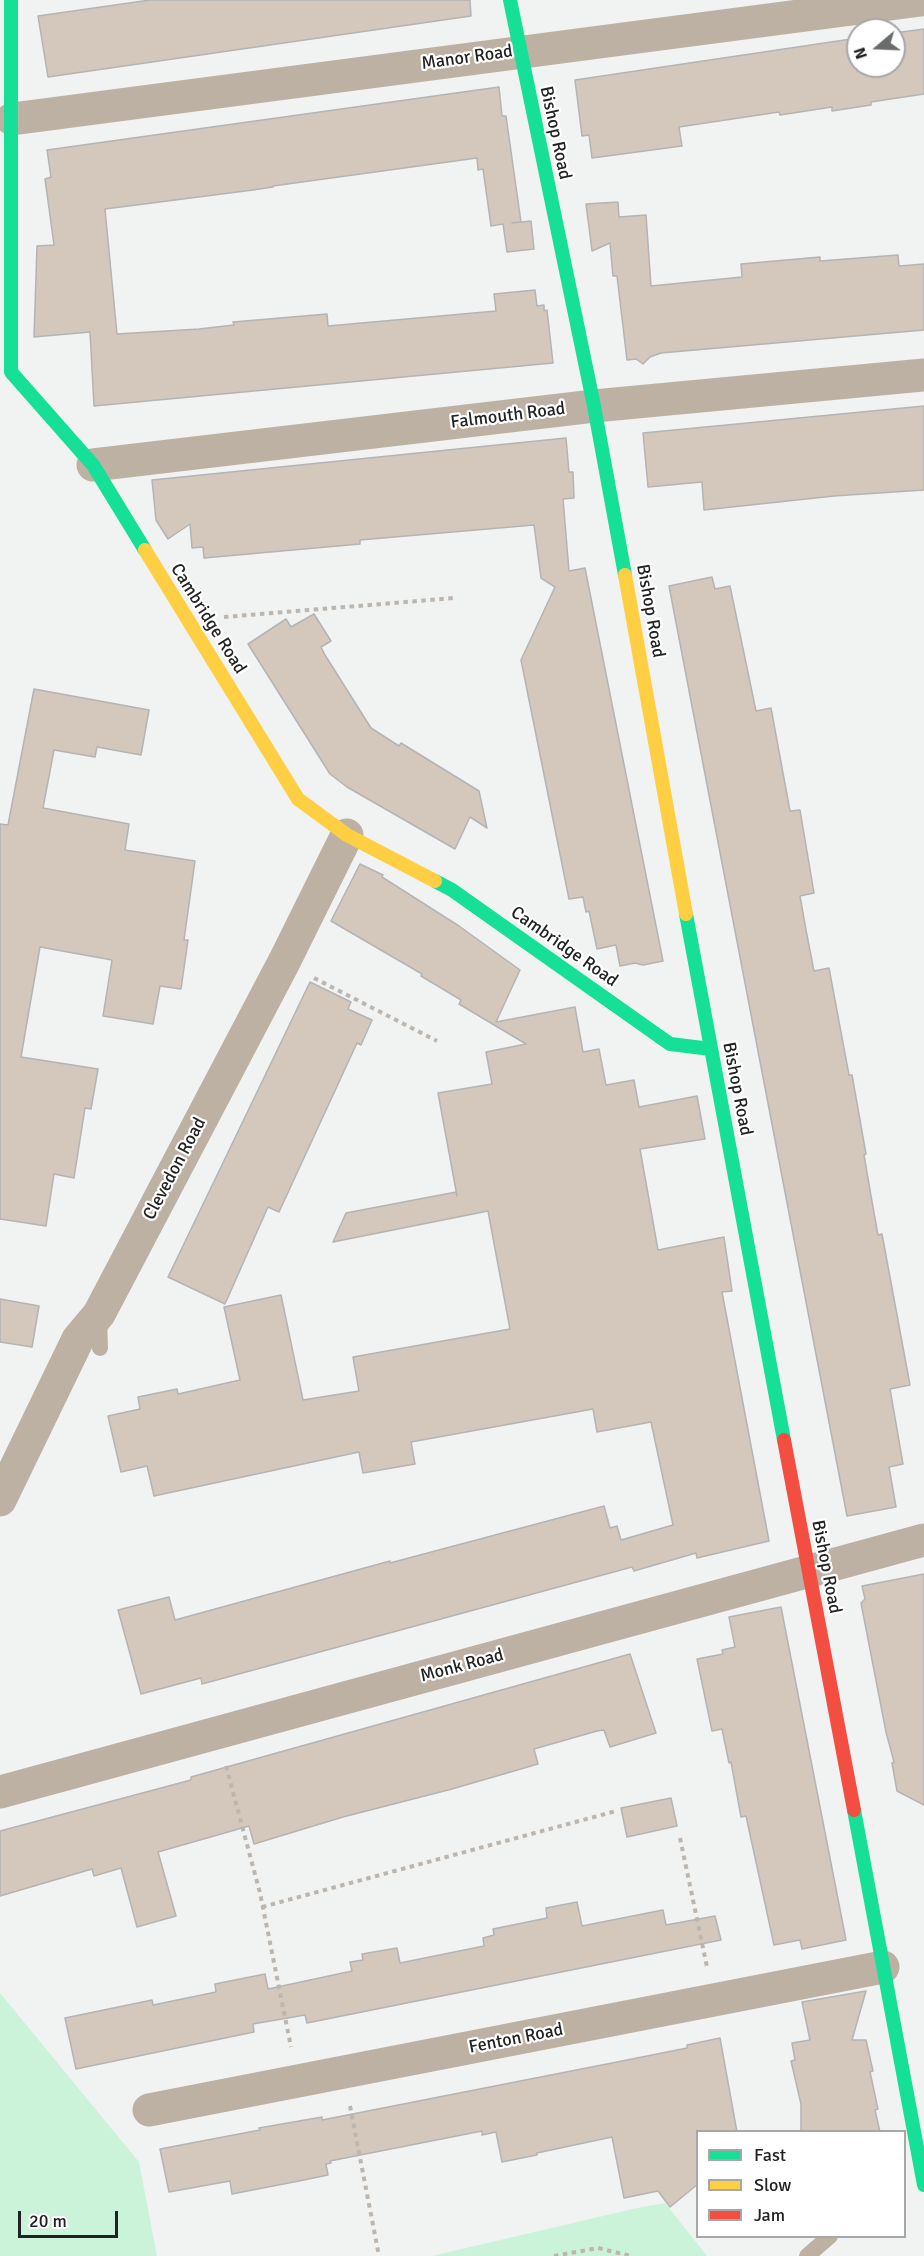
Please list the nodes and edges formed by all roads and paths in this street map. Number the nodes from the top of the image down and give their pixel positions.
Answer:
1 (11, 0) edge
2 (510, 0) edge
3 (921, 0) edge
4 (520, 51) junction
5 (8, 106) edge
6 (924, 375) edge
7 (594, 406) junction
8 (93, 465) junction
9 (454, 598) dead end
10 (188, 620) junction
11 (347, 835) junction
12 (284, 962) junction
13 (437, 1041) dead end
14 (711, 1049) junction
15 (99, 1314) junction
16 (100, 1348) dead end
17 (0, 1500) edge
18 (924, 1540) edge
19 (808, 1572) junction
20 (217, 1733) junction
21 (0, 1792) edge
22 (616, 1811) dead end
23 (680, 1838) dead end
24 (262, 1907) junction
25 (883, 1967) junction
26 (714, 2000) junction
27 (344, 2072) junction
28 (298, 2081) junction
29 (149, 2110) dead end
30 (918, 2170) edge
31 (828, 2238) edge
32 (379, 2256) edge
33 (554, 2256) edge
34 (631, 2256) edge
35 (807, 2256) edge

1 - 5 street, Cambridge Road
2 - 4 street, Bishop Road
3 - 4 street, Manor Road
4 - 5 street, Manor Road
4 - 7 street, Bishop Road
5 - 8 street, Cambridge Road
6 - 7 street, Falmouth Road
7 - 8 street, Falmouth Road
7 - 14 street, Bishop Road
8 - 10 street, Cambridge Road
9 - 10 path
10 - 11 street, Cambridge Road
11 - 12 street, Clevedon Road
11 - 14 street, Cambridge Road
12 - 13 path
12 - 15 street, Clevedon Road
14 - 19 street, Bishop Road
15 - 16 lane
15 - 17 street, Clevedon Road
18 - 19 street, Monk Road
19 - 20 street, Monk Road
19 - 25 street, Bishop Road
20 - 21 street, Monk Road
20 - 24 path
22 - 24 path
23 - 26 path
24 - 28 path
25 - 26 street, Fenton Road
25 - 30 street, Bishop Road
26 - 27 street, Fenton Road
27 - 28 street, Fenton Road
27 - 32 path
28 - 29 street, Fenton Road
31 - 35 lane
33 - 34 path

